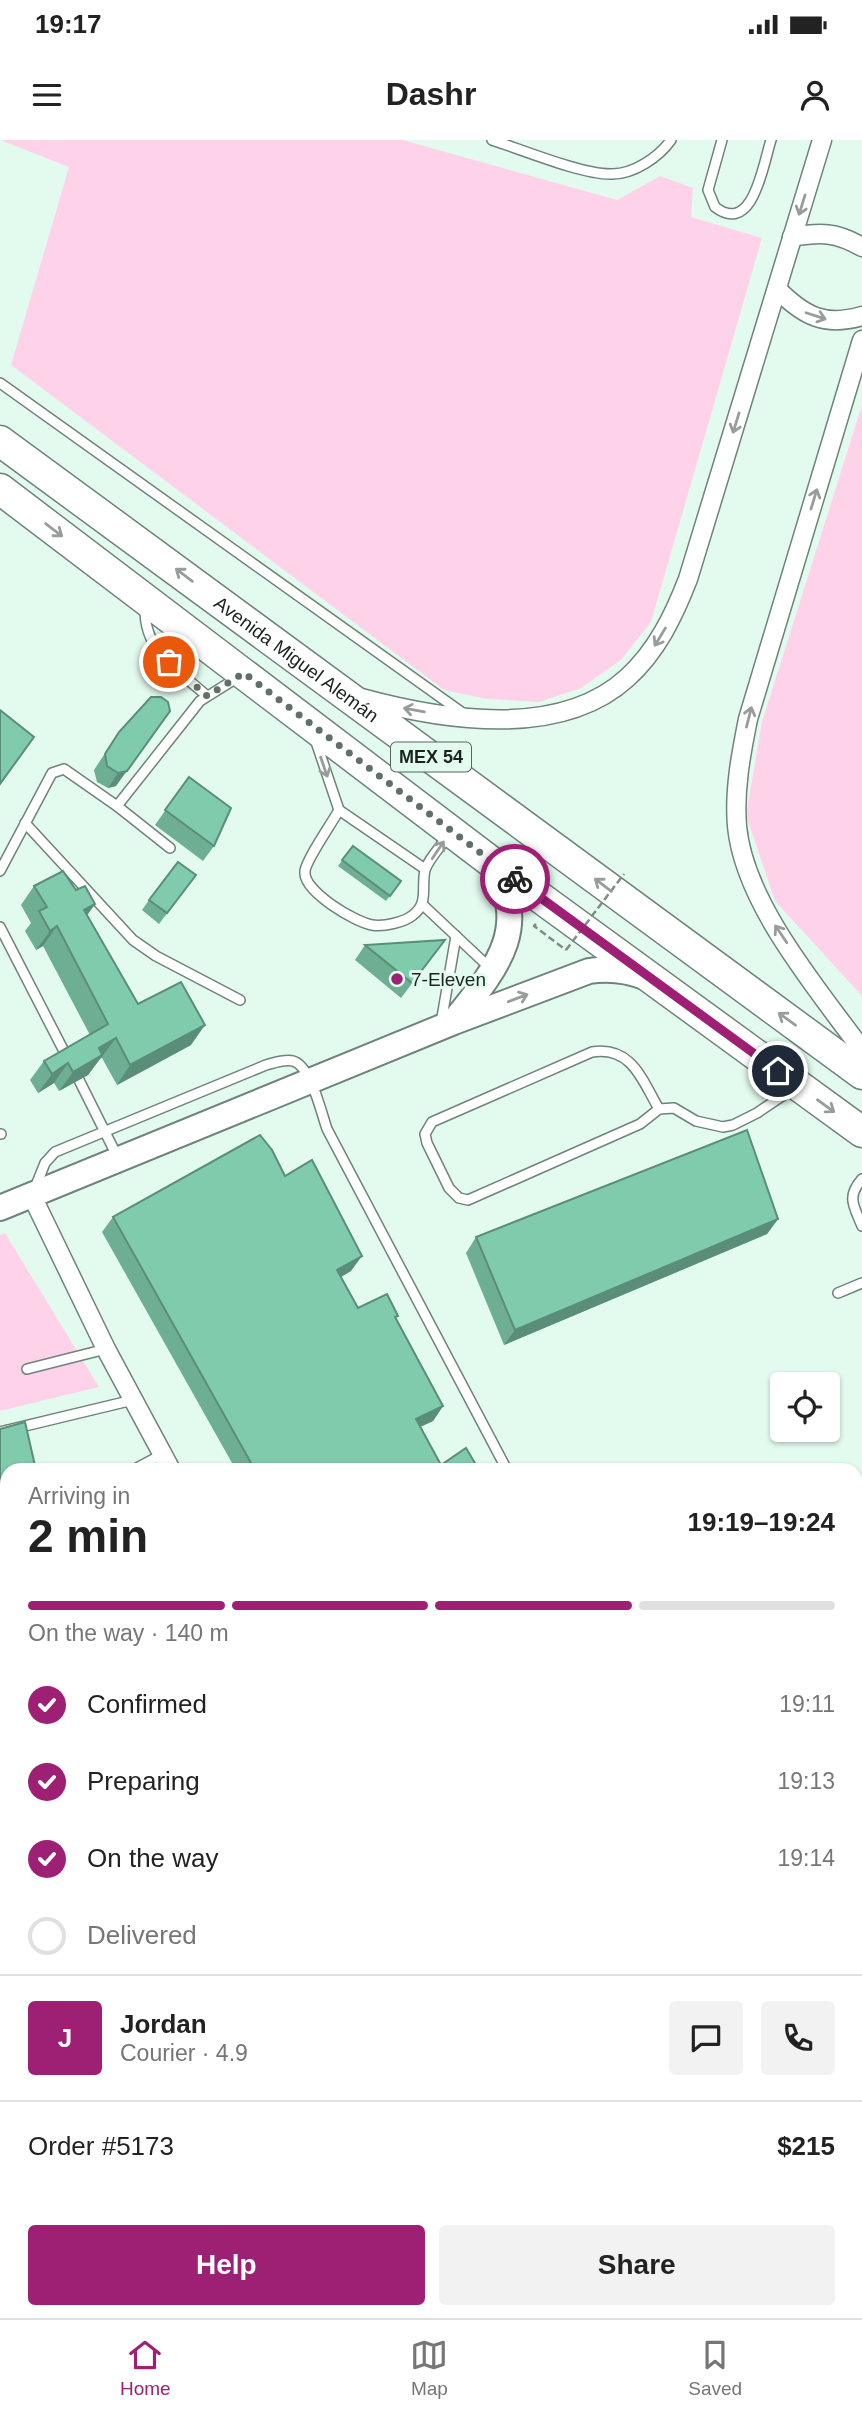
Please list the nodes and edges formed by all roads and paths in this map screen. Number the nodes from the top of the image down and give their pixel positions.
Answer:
1 (492, 140) edge
2 (671, 140) edge
3 (722, 140) edge
4 (771, 140) edge
5 (822, 140) edge
6 (792, 237) junction
7 (862, 247) edge
8 (778, 290) junction
9 (862, 316) edge
10 (862, 340) edge
11 (0, 383) edge
12 (0, 441) edge
13 (0, 489) edge
14 (145, 599) junction
15 (244, 673) junction
16 (346, 694) junction
17 (207, 696) junction
18 (468, 717) junction
19 (310, 723) junction
20 (117, 806) junction
21 (339, 810) junction
22 (25, 823) junction
23 (451, 832) junction
24 (170, 848) dead end
25 (490, 861) junction
26 (425, 869) junction
27 (0, 871) edge
28 (624, 874) dead end
29 (423, 905) junction
30 (534, 926) dead end
31 (0, 928) edge
32 (456, 936) junction
33 (494, 972) junction
34 (660, 984) junction
35 (240, 1000) dead end
36 (447, 1025) junction
37 (862, 1049) edge
38 (68, 1059) edge
39 (862, 1073) edge
40 (79, 1080) edge
41 (310, 1080) junction
42 (798, 1085) junction
43 (659, 1109) junction
44 (105, 1132) junction
45 (862, 1132) edge
46 (119, 1159) junction
47 (862, 1179) edge
48 (32, 1195) junction
49 (0, 1208) edge
50 (862, 1226) edge
51 (862, 1283) edge
52 (838, 1293) dead end
53 (106, 1349) junction
54 (27, 1369) dead end
55 (133, 1400) junction
56 (0, 1432) edge
57 (167, 1462) edge
58 (502, 1463) edge

1 - 2 lane
3 - 4 lane
5 -> 6 street
6 - 7 street
6 - 8 street
8 -> 9 street
8 -> 18 street
37 -> 10 street
11 - 18 lane
16 -> 12 highway, Avenida Miguel Alemán / MEX 54
13 -> 14 highway, MEX 54
14 - 15 highway, MEX 54
14 - 17 lane
15 - 17 lane
15 - 19 highway, MEX 54
18 -> 16 street
39 -> 16 highway, Avenida Miguel Alemán / MEX 54
17 - 20 lane
19 -> 21 lane
19 - 23 highway, MEX 54
20 - 22 lane
20 - 24 lane
21 - 26 lane
21 - 29 lane
22 - 27 lane
22 - 35 lane
23 - 25 highway, MEX 54
26 -> 23 lane
25 - 33 main road
25 - 34 highway, MEX 54
26 - 29 lane
28 - 30 path, bridge
29 - 32 lane
31 - 38 lane
32 - 33 lane
32 - 36 lane
33 - 36 main road
36 -> 34 main road
34 - 42 highway, MEX 54
36 - 41 main road
40 - 44 lane
41 - 44 lane
41 - 46 main road
41 - 58 lane
42 - 43 lane
42 -> 45 highway, MEX 54
43 - 43 lane
44 - 46 lane
44 - 48 lane
46 - 48 main road
47 - 50 lane
48 - 49 main road
48 - 53 street
51 - 52 lane
53 - 54 lane
53 - 55 street
55 - 56 lane
55 - 57 street

